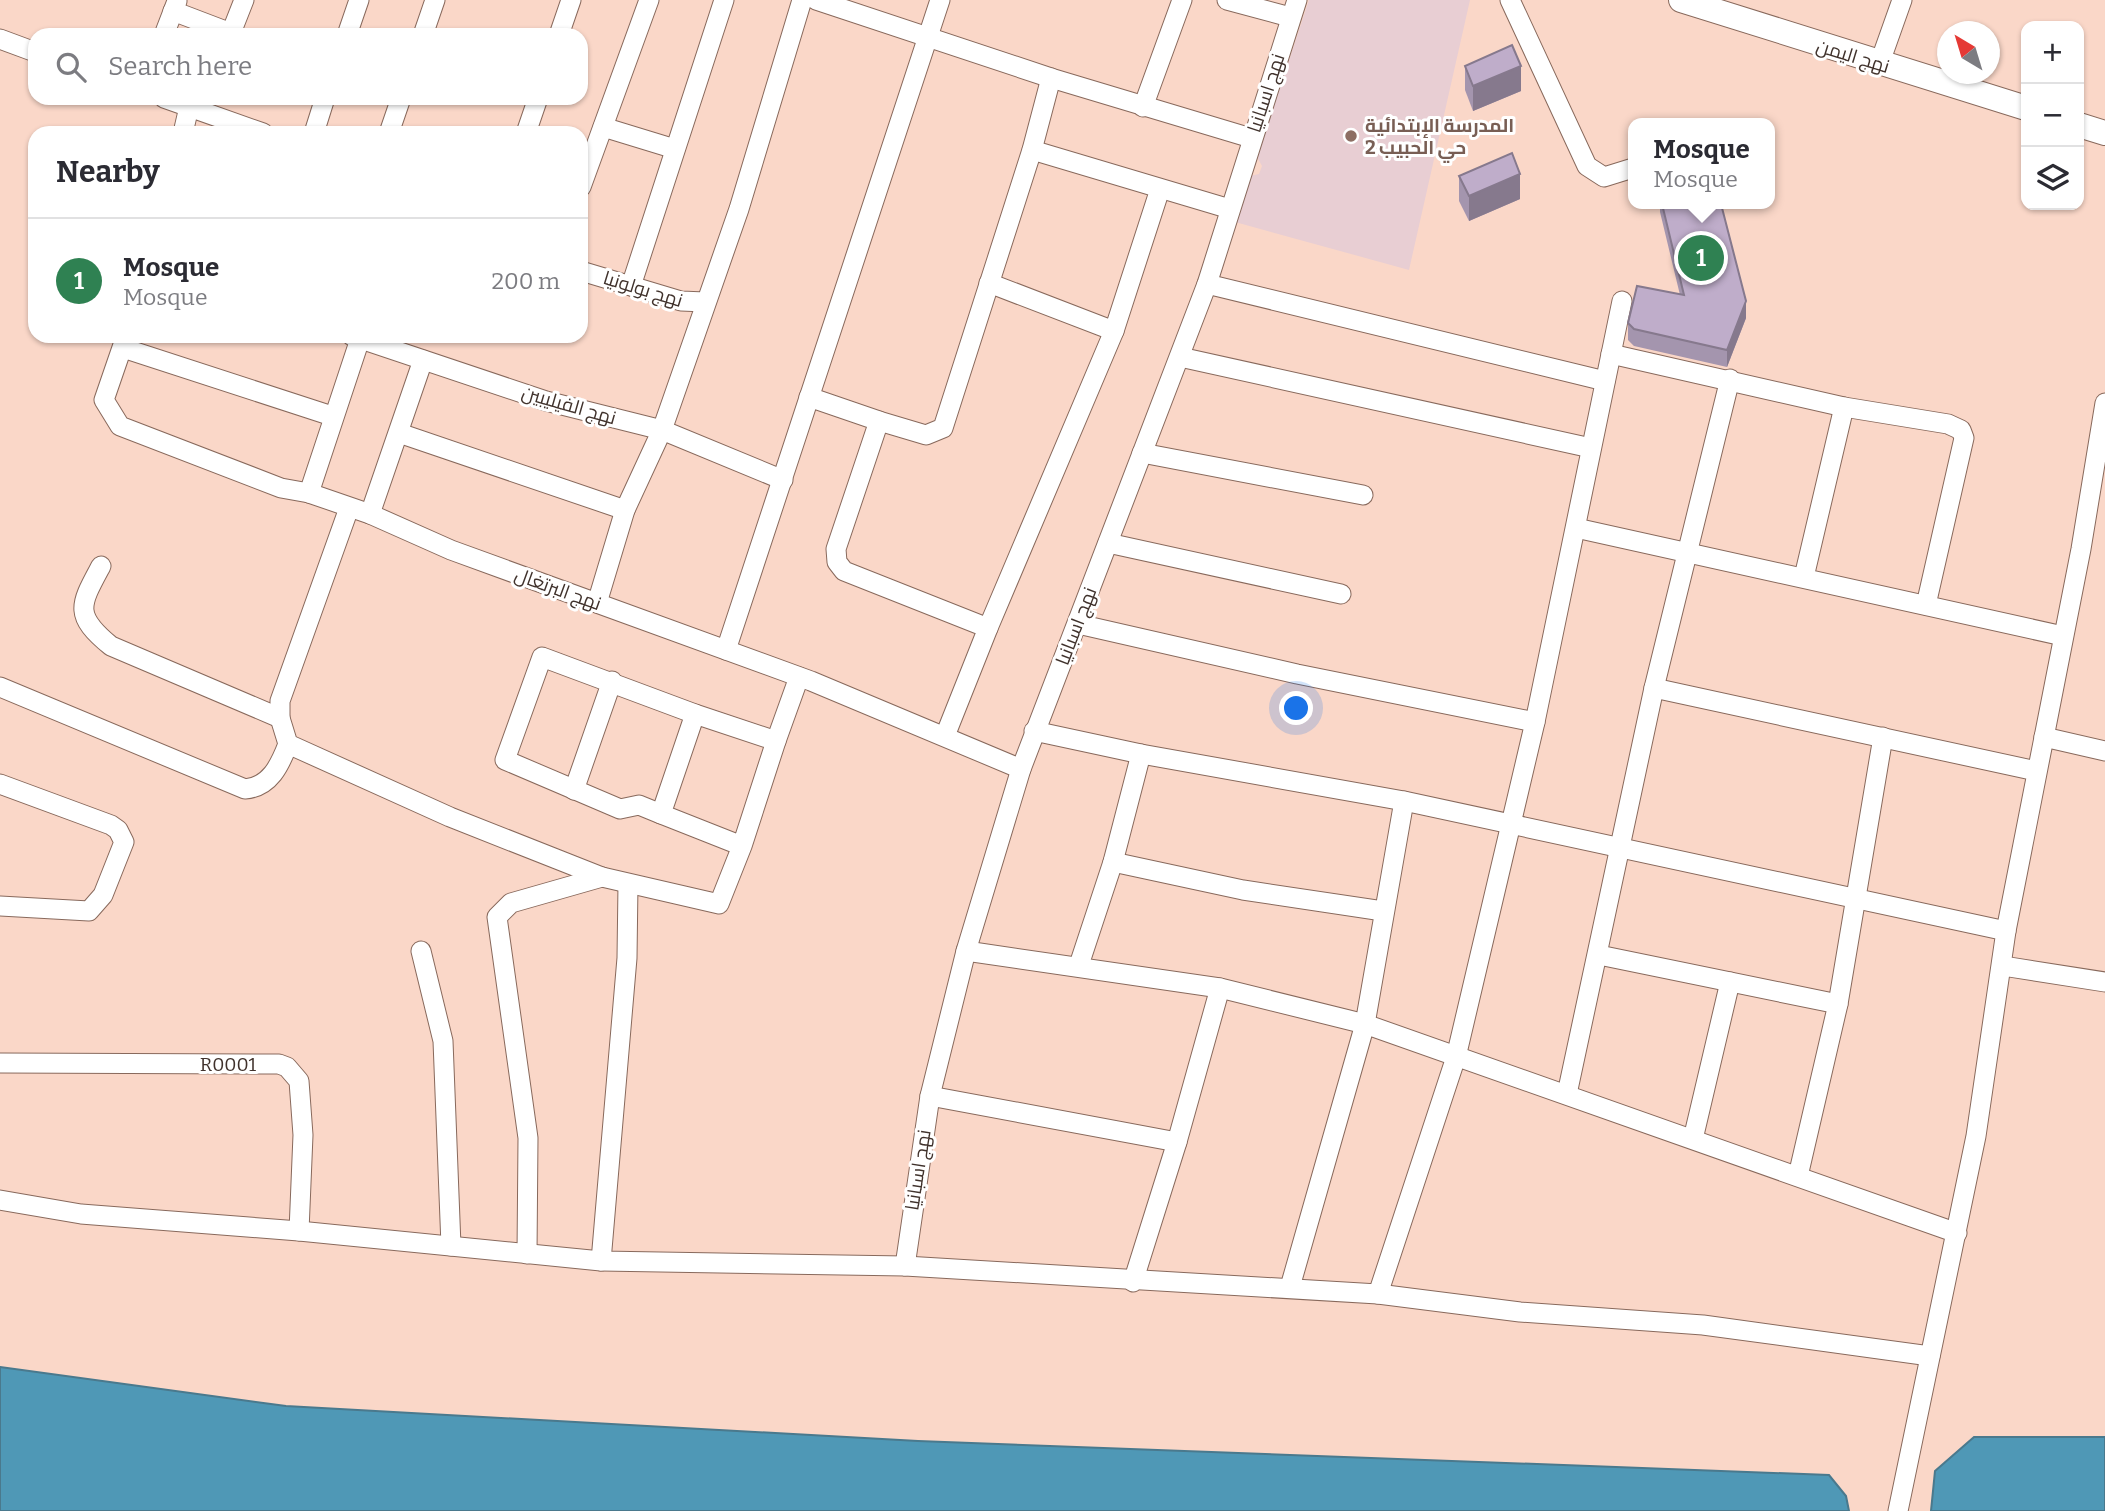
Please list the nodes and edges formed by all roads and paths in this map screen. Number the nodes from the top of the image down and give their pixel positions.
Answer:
1 (244, 0) edge
2 (359, 0) edge
3 (435, 0) edge
4 (571, 0) edge
5 (649, 0) edge
6 (724, 0) edge
7 (802, 0) edge
8 (816, 0) edge
9 (940, 0) edge
10 (1182, 0) edge
11 (1227, 0) edge
12 (1510, 0) edge
13 (1681, 0) edge
14 (1902, 0) edge
15 (175, 5) edge
16 (1294, 9) edge
17 (167, 28) edge
18 (222, 28) edge
19 (236, 28) edge
20 (349, 28) edge
21 (425, 28) edge
22 (561, 28) edge
23 (927, 37) junction
24 (0, 39) edge
25 (28, 49) edge
26 (1879, 65) junction
27 (1051, 78) junction
28 (183, 105) edge
29 (324, 105) edge
30 (399, 105) edge
31 (536, 105) edge
32 (189, 107) junction
33 (1143, 107) junction
34 (2021, 107) edge
35 (185, 126) edge
36 (244, 126) edge
37 (316, 126) edge
38 (391, 126) edge
39 (528, 126) edge
40 (603, 127) junction
41 (2084, 127) edge
42 (2105, 133) edge
43 (1251, 138) junction
44 (675, 149) junction
45 (1032, 150) junction
46 (588, 168) edge
47 (1628, 170) edge
48 (1160, 189) junction
49 (1230, 209) junction
50 (588, 273) edge
51 (989, 283) junction
52 (1207, 284) junction
53 (632, 286) junction
54 (1622, 301) dead end
55 (705, 302) junction
56 (1114, 331) junction
57 (124, 343) edge
58 (127, 343) edge
59 (354, 343) edge
60 (373, 343) edge
61 (1611, 354) junction
62 (1180, 357) junction
63 (423, 360) junction
64 (1730, 379) junction
65 (1605, 380) junction
66 (809, 397) junction
67 (2105, 403) edge
68 (1844, 407) junction
69 (332, 416) junction
70 (879, 421) junction
71 (662, 430) junction
72 (399, 433) junction
73 (1591, 448) junction
74 (1142, 453) junction
75 (783, 480) junction
76 (309, 493) junction
77 (1363, 495) dead end
78 (349, 508) junction
79 (625, 510) junction
80 (370, 514) junction
81 (1576, 528) junction
82 (1108, 543) junction
83 (1688, 554) junction
84 (102, 566) dead end
85 (1804, 577) junction
86 (1340, 594) dead end
87 (597, 603) junction
88 (1926, 605) junction
89 (1078, 624) junction
90 (988, 628) junction
91 (2063, 636) junction
92 (726, 650) junction
93 (799, 677) junction
94 (611, 681) junction
95 (0, 687) edge
96 (1654, 688) junction
97 (695, 714) junction
98 (280, 718) junction
99 (1535, 722) junction
100 (1034, 731) junction
101 (945, 736) junction
102 (1883, 737) junction
103 (2044, 737) junction
104 (776, 741) junction
105 (288, 744) junction
106 (2105, 751) edge
107 (1141, 754) junction
108 (1021, 769) junction
109 (2036, 771) junction
110 (0, 784) edge
111 (574, 789) junction
112 (1404, 801) junction
113 (661, 814) junction
114 (1510, 824) junction
115 (742, 846) junction
116 (1621, 850) junction
117 (1113, 862) junction
118 (602, 877) junction
119 (628, 884) junction
120 (1853, 900) junction
121 (0, 906) edge
122 (1383, 911) junction
123 (2006, 931) junction
124 (421, 951) dead end
125 (966, 951) junction
126 (1599, 955) junction
127 (1079, 965) junction
128 (2003, 966) junction
129 (1730, 982) junction
130 (2105, 982) edge
131 (1220, 988) junction
132 (1838, 1004) junction
133 (1365, 1024) junction
134 (1456, 1057) junction
135 (0, 1063) edge
136 (1567, 1094) junction
137 (930, 1096) junction
138 (1693, 1139) junction
139 (1177, 1142) junction
140 (1798, 1176) junction
141 (0, 1199) edge
142 (299, 1231) junction
143 (1957, 1233) junction
144 (451, 1246) junction
145 (527, 1254) junction
146 (601, 1261) junction
147 (905, 1266) junction
148 (1133, 1282) junction
149 (1290, 1287) junction
150 (1378, 1294) junction
151 (1930, 1356) junction
152 (1898, 1511) edge

1 - 19 street
2 - 20 street
3 - 21 street
4 - 22 street
5 - 40 street
6 - 44 street
7 - 55 street
8 - 23 street
9 - 23 street
10 - 33 street
11 - 16 street
12 - 47 street
13 - 26 main road, نهج اليمن
14 - 26 street
15 - 17 street
15 - 18 street
16 - 43 street, نهج اسبانيا
23 - 27 street
23 - 66 street
24 - 25 street
26 - 34 main road, نهج اليمن
27 - 33 street
27 - 45 street
28 - 32 street
29 - 37 street
30 - 38 street
31 - 39 street
32 - 35 street
32 - 36 street
33 - 43 street
40 - 44 street
40 - 46 street
41 - 42 main road
43 - 49 street, نهج اسبانيا
44 - 53 street
45 - 48 street
45 - 51 street
48 - 49 street
48 - 56 street
49 - 52 street, نهج اسبانيا
50 - 53 street, نهج بولونيا
51 - 56 street
51 - 70 street
52 - 62 street, نهج اسبانيا
52 - 65 street
53 - 55 street, نهج بولونيا
54 - 61 street
55 - 71 street
56 - 90 street
57 - 76 street, نهج البرتغال
58 - 69 street
59 - 69 street
60 - 63 street, نهج الفيليبين
61 - 64 street
61 - 65 street
62 - 73 street
62 - 74 street, نهج اسبانيا
63 - 71 street, نهج الفيليبين
63 - 72 street
64 - 68 street
64 - 83 street
65 - 73 street
66 - 70 street
66 - 75 street
67 - 91 street
68 - 85 street
68 - 88 street
69 - 76 street
70 - 90 street
71 - 75 street, نهج الفيليبين
71 - 79 street
72 - 79 street
72 - 80 street
73 - 81 street
74 - 77 street
74 - 82 street, نهج اسبانيا
75 - 92 street
76 - 78 street, نهج البرتغال
78 - 80 street, نهج البرتغال
78 - 98 street
79 - 87 street
80 - 87 street, نهج البرتغال
81 - 83 street
81 - 99 street
82 - 86 street
82 - 89 street, نهج اسبانيا
83 - 85 street
83 - 96 street
84 - 98 street
85 - 88 street
87 - 92 street, نهج البرتغال
88 - 91 street
89 - 99 street
89 - 100 street, نهج اسبانيا
90 - 101 street
91 - 103 street
92 - 93 street, نهج البرتغال
93 - 101 street, نهج البرتغال
93 - 104 street
94 - 97 street
94 - 111 street
94 - 111 street
95 - 105 street
96 - 102 street
96 - 116 street
97 - 104 street
97 - 113 street
98 - 105 street
99 - 114 street
100 - 107 street
100 - 108 street, نهج اسبانيا
101 - 108 street, نهج البرتغال
102 - 109 street
102 - 120 street
103 - 106 street
103 - 109 street
104 - 115 street
105 - 118 street
107 - 112 street
107 - 117 street
108 - 125 street, نهج اسبانيا
109 - 123 street
110 - 121 street
111 - 113 street
112 - 114 street
112 - 122 street
113 - 115 street
114 - 116 street
114 - 134 street
115 - 119 street
116 - 120 street
116 - 126 street
117 - 122 street
117 - 127 street
118 - 119 street
118 - 145 street
119 - 146 street
120 - 123 street
120 - 132 street
122 - 133 street
123 - 128 street
124 - 144 street
125 - 127 street
125 - 137 street, نهج اسبانيا
126 - 129 street
126 - 136 street
127 - 131 street
128 - 130 street
128 - 143 street
129 - 132 street
129 - 138 street
131 - 133 street
131 - 139 street
132 - 140 street
133 - 134 street
133 - 149 street
134 - 136 street
134 - 150 street
135 - 142 street, R0001
136 - 138 street
137 - 139 street
137 - 147 street, نهج اسبانيا
138 - 140 street
139 - 148 street
140 - 143 street
141 - 142 street
142 - 144 street
143 - 151 street
144 - 145 street
145 - 146 street
146 - 147 street
147 - 148 street
148 - 149 street
149 - 150 street
150 - 151 street
151 - 152 street

